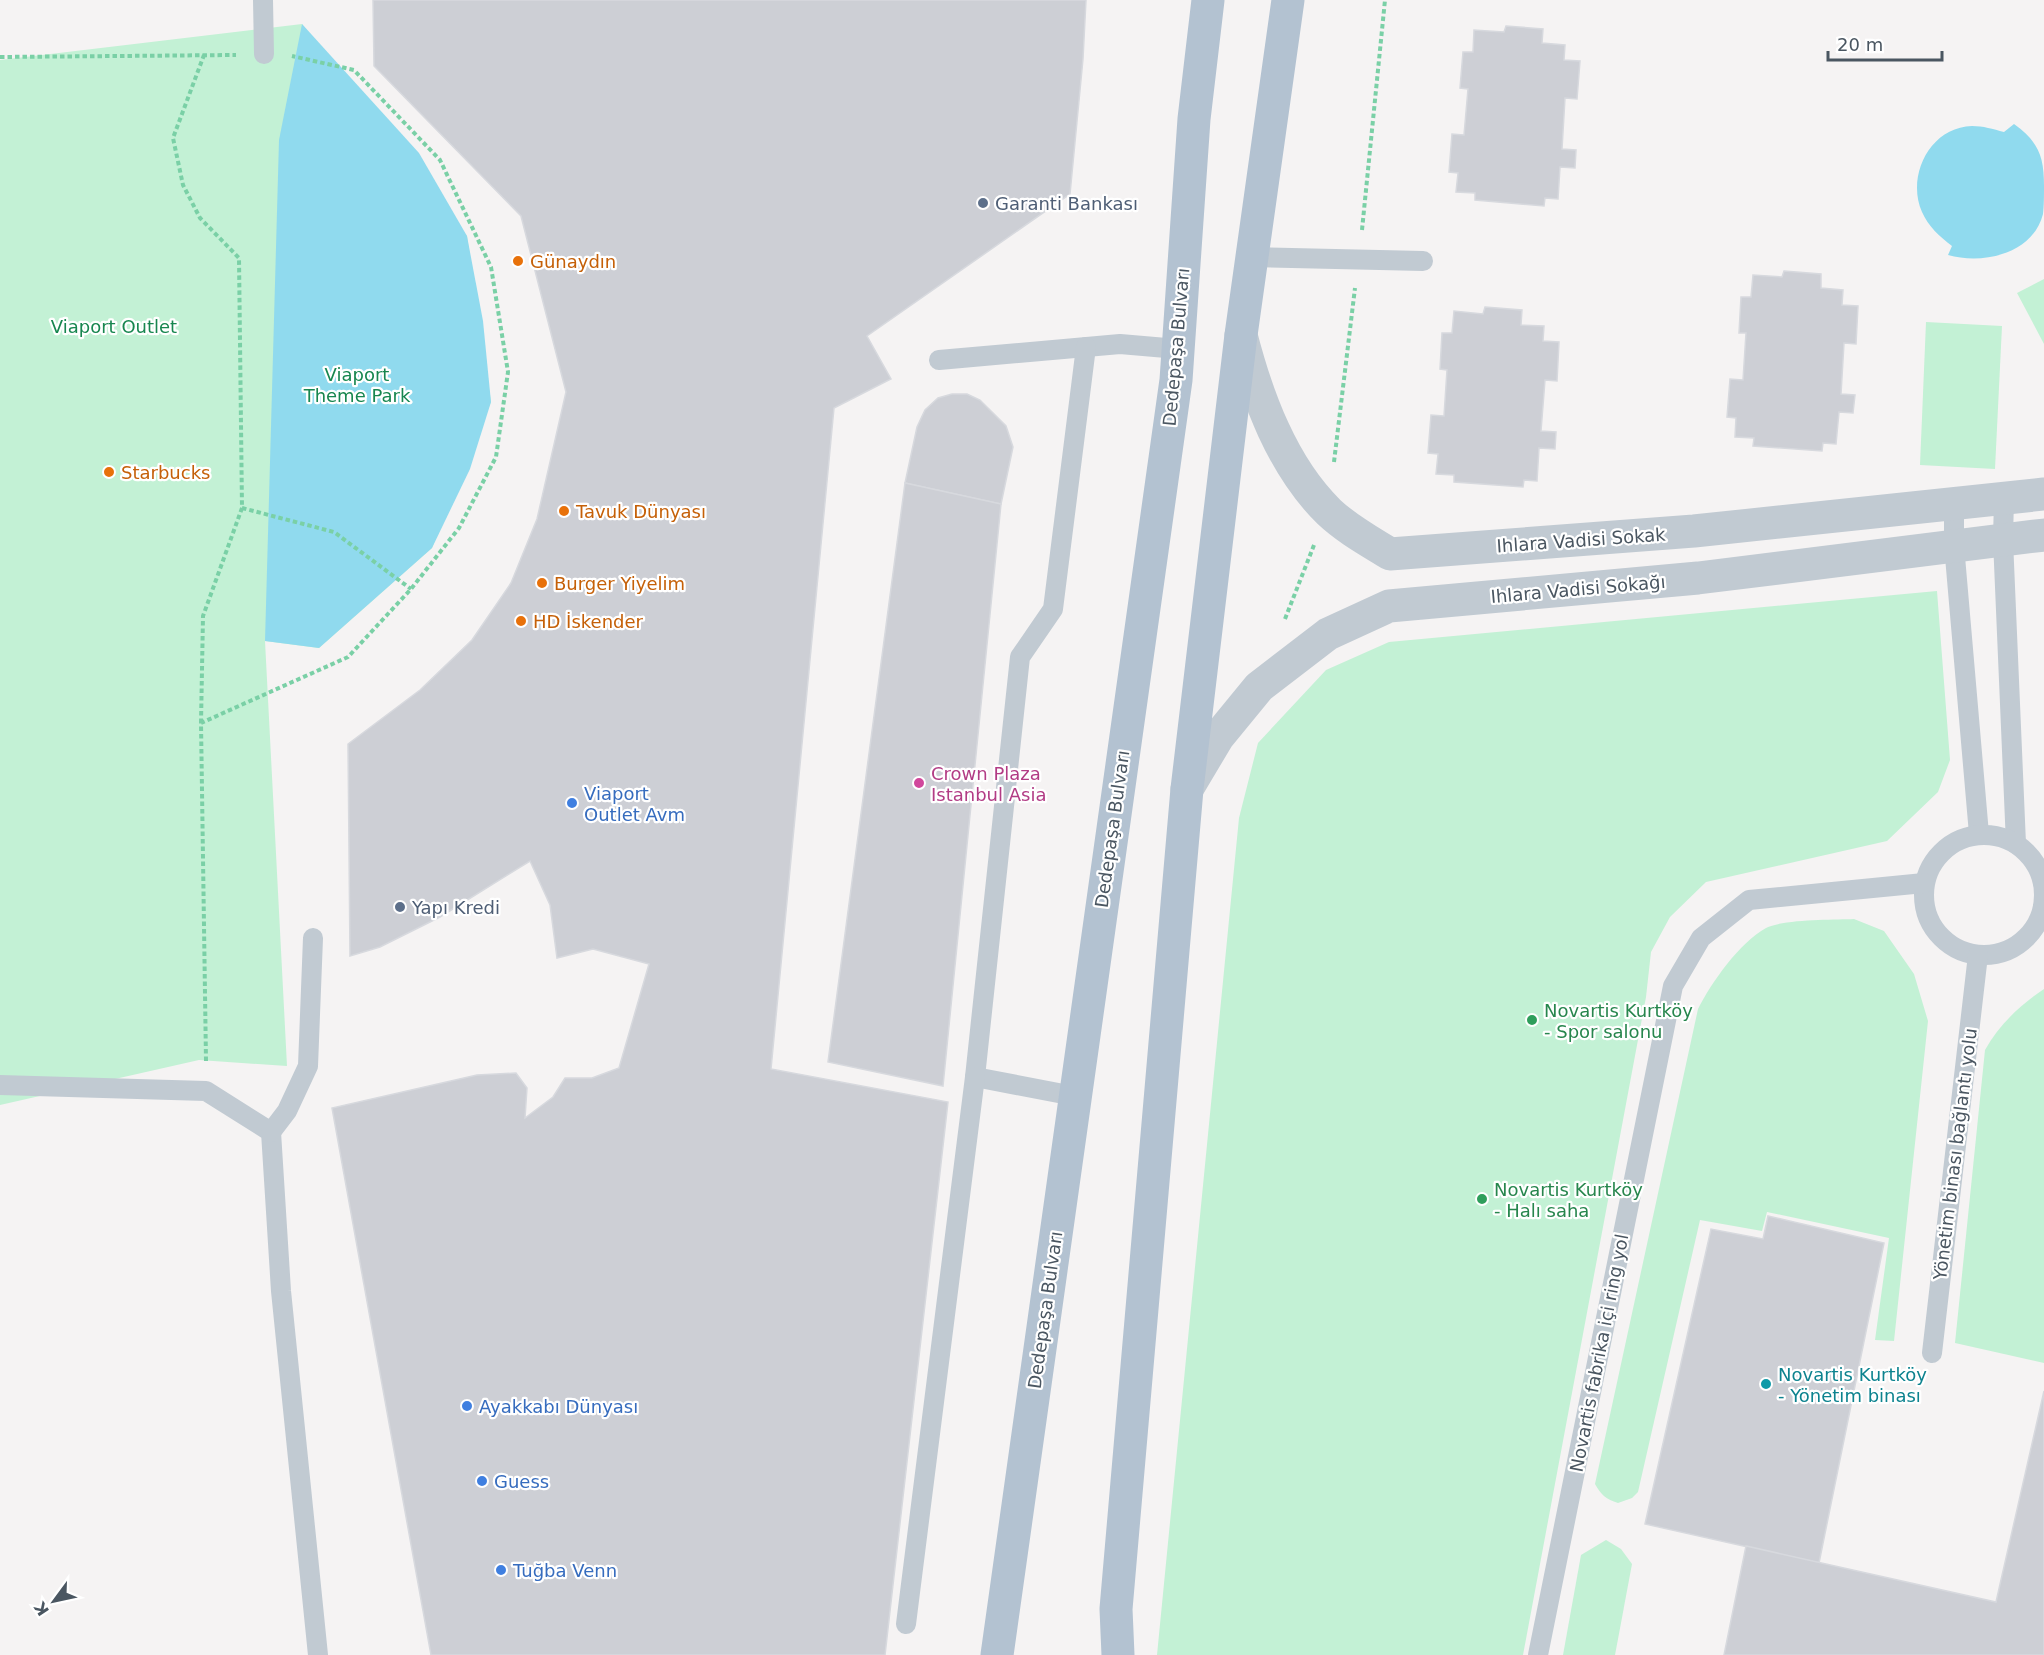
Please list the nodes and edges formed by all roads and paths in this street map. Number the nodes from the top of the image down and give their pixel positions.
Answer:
1 (263, 0) edge
2 (1208, 0) edge
3 (1288, 0) edge
4 (1385, 0) edge
5 (264, 54) junction
6 (204, 55) junction
7 (0, 57) edge
8 (1252, 257) junction
9 (1359, 259) junction
10 (1423, 261) dead end
11 (1241, 335) junction
12 (1086, 347) junction
13 (1178, 349) junction
14 (939, 360) dead end
15 (2044, 494) edge
16 (2004, 498) junction
17 (1954, 505) junction
18 (242, 508) junction
19 (1328, 510) junction
20 (2044, 535) edge
21 (2003, 540) junction
22 (1954, 545) junction
23 (411, 589) junction
24 (1285, 621) dead end
25 (201, 723) junction
26 (1187, 789) junction
27 (1979, 834) junction
28 (2016, 844) junction
29 (1924, 883) junction
30 (2044, 893) edge
31 (313, 938) dead end
32 (1978, 955) junction
33 (975, 1077) junction
34 (0, 1085) edge
35 (206, 1091) junction
36 (1074, 1096) junction
37 (271, 1132) junction
38 (1932, 1353) dead end
39 (906, 1624) dead end
40 (998, 1653) edge
41 (318, 1655) edge
42 (1118, 1655) edge
43 (1539, 1655) edge

1 - 5 lane
2 - 13 main road, Dedepaşa Bulvarı
3 - 8 main road
4 - 9 path
5 - 6 path
5 - 23 path
6 - 7 path
6 - 18 path
8 - 9 lane
8 - 11 main road
9 - 10 lane
9 - 19 path
11 - 19 street, Ihlara Vadisi Sokak
11 - 26 main road
12 - 13 lane
12 - 14 lane
12 - 33 lane
13 - 36 main road, Dedepaşa Bulvarı
15 - 16 street, Ihlara Vadisi Sokak
16 - 17 street, Ihlara Vadisi Sokak
16 - 21 lane
17 - 19 street, Ihlara Vadisi Sokak
17 - 22 lane
18 - 23 path
18 - 25 path
19 - 24 path
20 - 21 street, Ihlara Vadisi Sokağı
21 - 22 street, Ihlara Vadisi Sokağı
21 - 28 lane
22 - 26 street, Ihlara Vadisi Sokağı
22 - 27 lane
23 - 25 path
25 - 35 path
26 - 42 main road
27 - 28 lane
27 - 29 lane
28 - 30 lane
29 - 32 lane
29 - 43 lane, Novartis fabrika içi ring yol
30 - 32 lane
31 - 37 lane
32 - 38 lane, Yönetim binası bağlantı yolu
33 - 36 lane
33 - 39 lane
34 - 35 lane
35 - 37 lane
36 - 40 main road, Dedepaşa Bulvarı
37 - 41 lane

